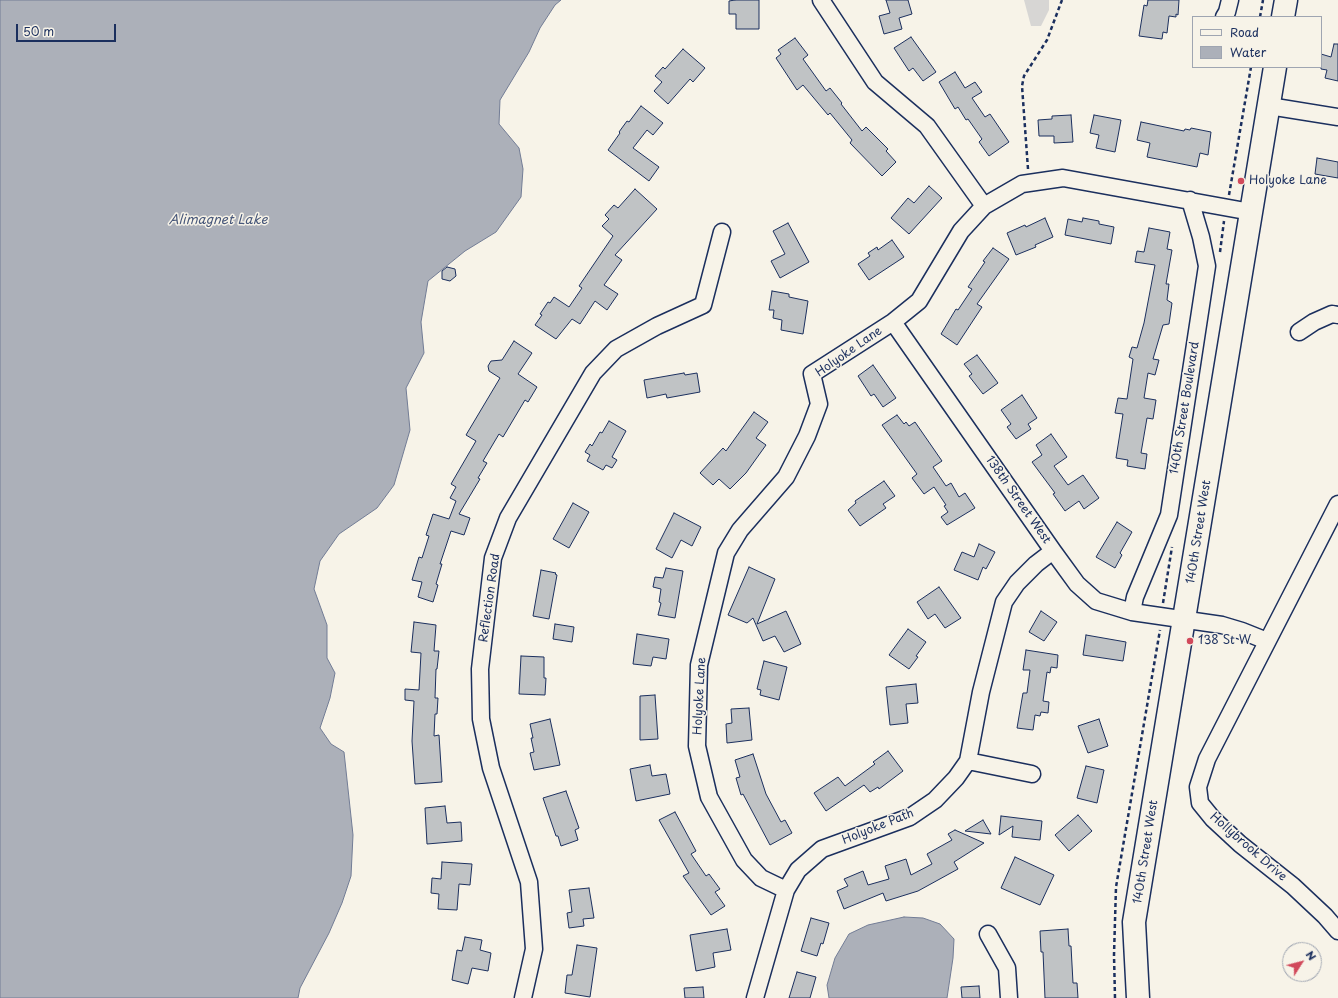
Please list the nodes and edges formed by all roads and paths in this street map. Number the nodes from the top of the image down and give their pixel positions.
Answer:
1 (821, 0) edge
2 (1062, 0) edge
3 (1230, 0) edge
4 (1263, 0) edge
5 (1286, 0) edge
6 (1225, 16) edge
7 (1260, 16) edge
8 (1283, 16) edge
9 (1251, 68) edge
10 (1275, 68) edge
11 (1269, 106) junction
12 (1338, 118) edge
13 (1030, 183) junction
14 (1229, 194) dead end
15 (1190, 200) junction
16 (984, 206) junction
17 (1251, 212) junction
18 (722, 232) dead end
19 (1338, 315) edge
20 (893, 322) junction
21 (1299, 332) dead end
22 (1338, 504) edge
23 (1053, 552) junction
24 (1132, 612) junction
25 (1184, 620) junction
26 (1159, 631) dead end
27 (1267, 641) junction
28 (968, 761) junction
29 (1032, 774) dead end
30 (786, 890) junction
31 (1338, 932) edge
32 (988, 934) dead end
33 (524, 998) edge
34 (755, 998) edge
35 (1009, 998) edge
36 (1115, 998) edge
37 (1138, 998) edge

1 - 16 street
2 - 13 path
3 - 6 street
4 - 7 path
5 - 8 street
9 - 14 path
10 - 11 street, 140th Street West
11 - 12 street
11 - 17 street, 140th Street West
13 - 15 street, Holyoke Lane
13 - 16 street, Holyoke Lane
15 - 17 street, Holyoke Lane
15 - 24 street, 140th Street Boulevard
16 - 20 street, Holyoke Lane
17 - 25 street, 140th Street West
18 - 33 street, Reflection Road
19 - 21 street
20 - 23 street, 138th Street West
20 - 30 street, Holyoke Lane
22 - 27 street, Hollybrook Drive
23 - 24 street, 138th Street West
23 - 28 street, Holyoke Path
24 - 25 street, 138th Street West
25 - 27 street, 138th Street West
25 - 37 street, 140th Street West
26 - 36 path
27 - 31 street, Hollybrook Drive
28 - 29 street
28 - 30 street, Holyoke Path
30 - 34 street, Holyoke Path
32 - 35 street

